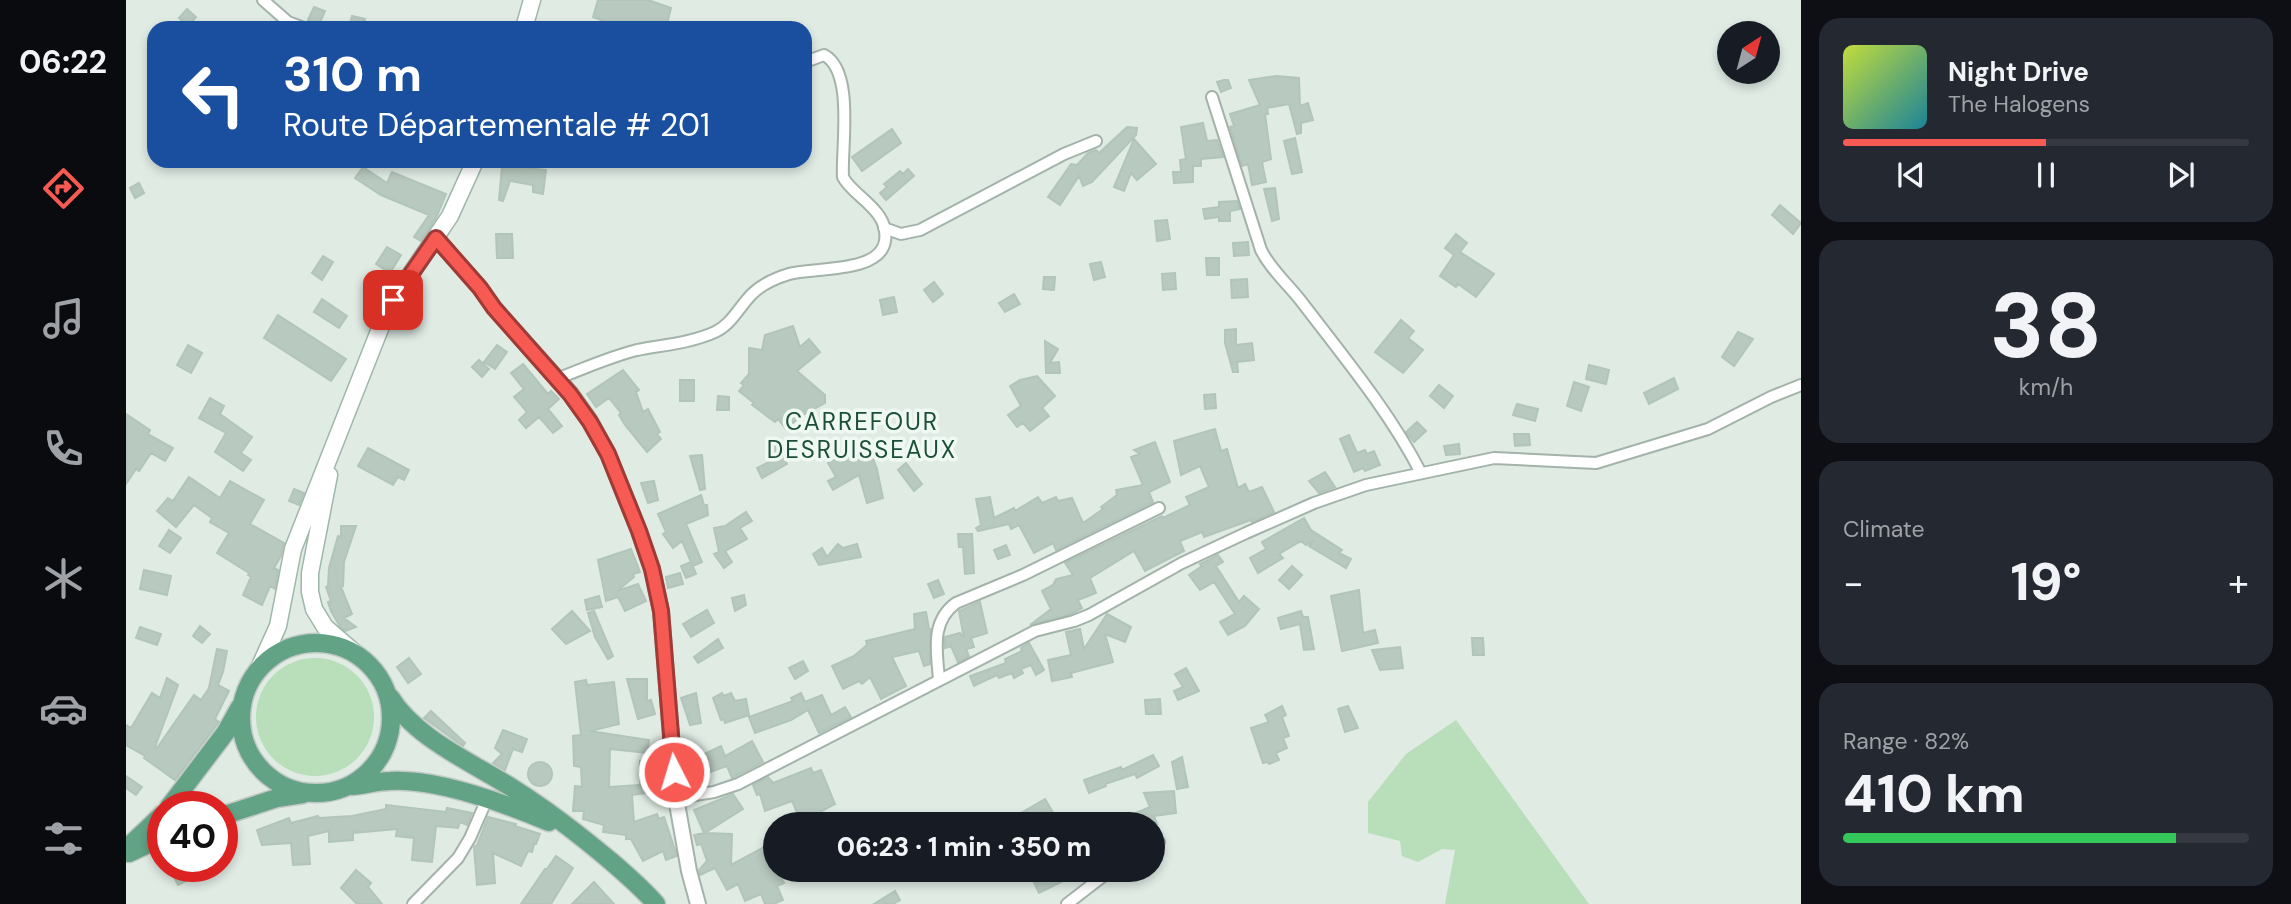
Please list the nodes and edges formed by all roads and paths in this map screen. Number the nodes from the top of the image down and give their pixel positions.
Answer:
1 (263, 0) edge
2 (532, 0) edge
3 (287, 21) edge
4 (526, 21) edge
5 (812, 59) edge
6 (1212, 97) dead end
7 (1096, 141) dead end
8 (472, 168) edge
9 (884, 228) junction
10 (436, 238) junction
11 (556, 379) junction
12 (1801, 385) edge
13 (335, 438) junction
14 (1421, 473) junction
15 (1159, 508) dead end
16 (362, 659) junction
17 (259, 668) junction
18 (939, 680) junction
19 (386, 691) junction
20 (242, 704) junction
21 (347, 787) junction
22 (181, 791) edge
23 (308, 793) junction
24 (676, 798) junction
25 (487, 799) junction
26 (238, 811) edge
27 (147, 830) edge
28 (578, 833) junction
29 (147, 843) edge
30 (126, 851) edge
31 (1095, 882) edge
32 (645, 899) edge
33 (413, 904) edge
34 (698, 904) edge
35 (1067, 904) edge

1 - 3 street
2 - 4 main road
5 - 9 street
6 - 14 street
7 - 9 street
8 - 10 main road
9 - 11 street
10 - 11 street
10 - 13 main road
11 - 24 street
12 - 14 street
13 - 16 main road
13 - 17 main road
14 - 18 street
15 - 18 street
16 - 17 main road
16 - 19 main road
17 - 20 main road
18 - 24 street
19 - 21 main road
19 - 28 main road
20 - 22 main road
20 - 23 main road
21 - 23 main road
21 - 25 main road
23 - 26 main road
24 - 34 street
25 - 28 main road
25 - 33 street
27 - 30 main road
28 - 32 main road
29 - 30 main road
31 - 35 street

